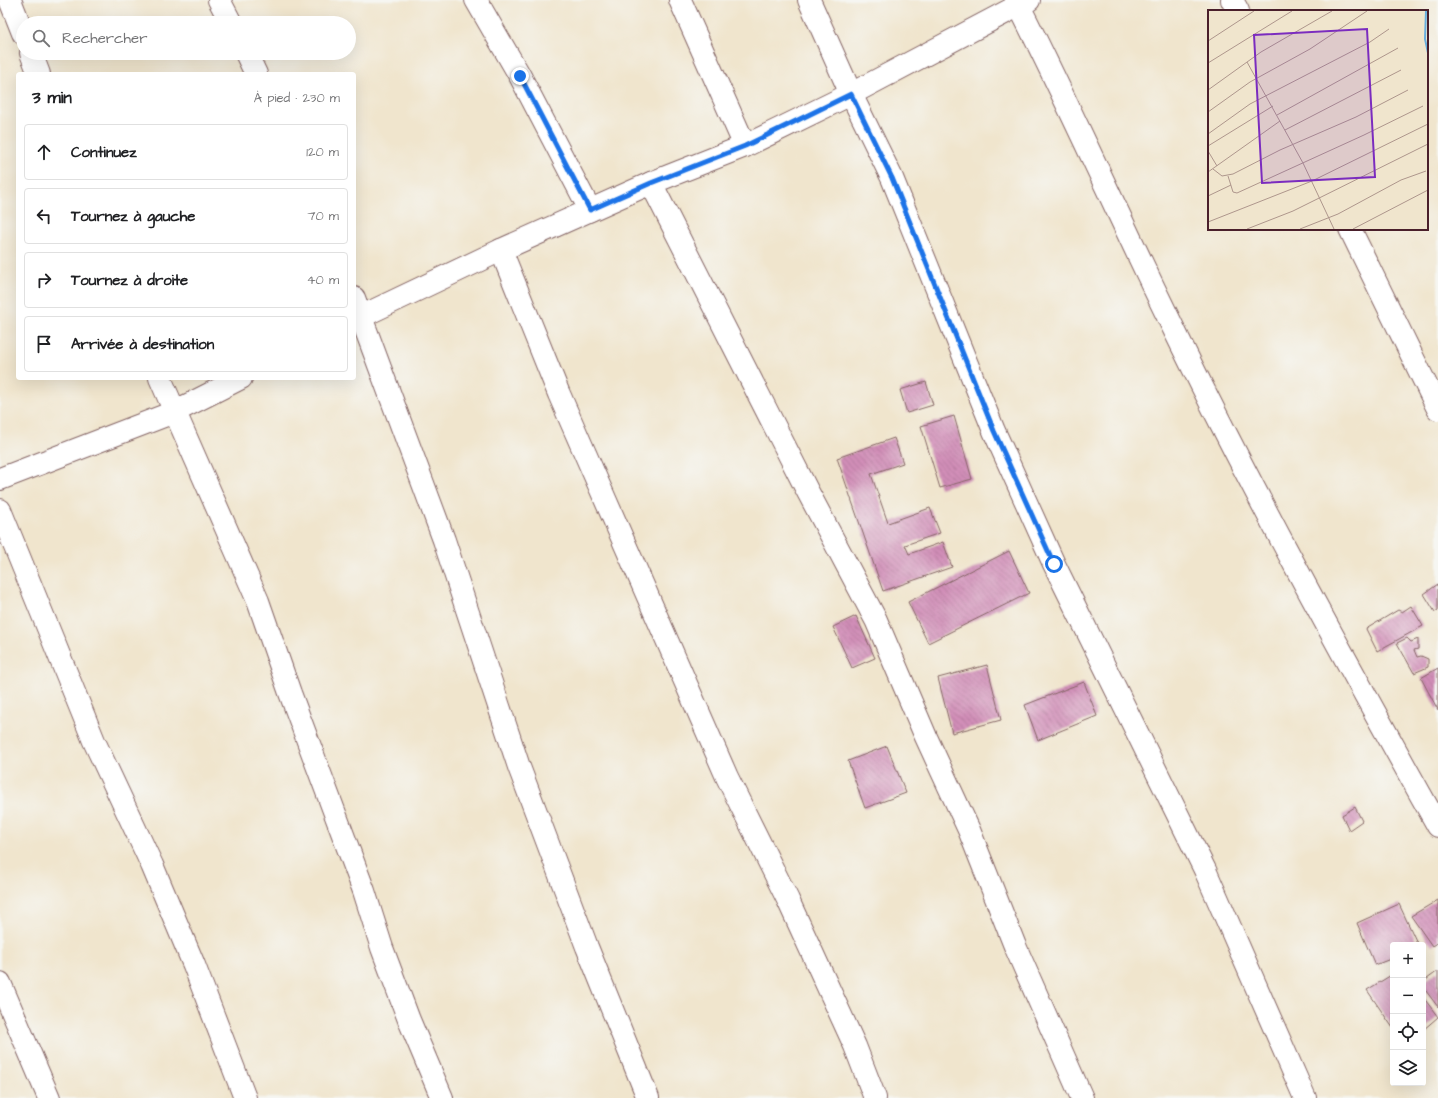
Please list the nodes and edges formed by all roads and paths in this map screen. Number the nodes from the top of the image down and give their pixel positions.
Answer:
1 (10, 0) edge
2 (219, 0) edge
3 (476, 0) edge
4 (680, 0) edge
5 (809, 0) edge
6 (1232, 0) edge
7 (1021, 2) edge
8 (1237, 10) edge
9 (16, 16) edge
10 (227, 16) edge
11 (34, 60) edge
12 (249, 60) edge
13 (38, 72) edge
14 (255, 72) edge
15 (851, 94) junction
16 (745, 146) junction
17 (651, 183) junction
18 (590, 210) junction
19 (1350, 230) edge
20 (501, 250) junction
21 (357, 312) edge
22 (161, 380) edge
23 (237, 380) edge
24 (1438, 408) edge
25 (174, 412) junction
26 (0, 479) edge
27 (0, 510) edge
28 (1438, 826) edge
29 (0, 983) edge
30 (49, 1098) edge
31 (245, 1098) edge
32 (442, 1098) edge
33 (648, 1098) edge
34 (875, 1098) edge
35 (1082, 1098) edge
36 (1305, 1098) edge

1 - 9 street
2 - 10 street
3 - 18 street
4 - 16 street
5 - 15 street
6 - 8 street
7 - 15 street
7 - 28 street
11 - 13 street
12 - 14 street
15 - 16 street
15 - 36 street
16 - 17 street
17 - 18 street
17 - 35 street
18 - 20 street
19 - 24 street
20 - 21 street
20 - 34 street
21 - 33 street
22 - 25 street
23 - 25 street
25 - 26 street
25 - 32 street
27 - 31 street
29 - 30 street

